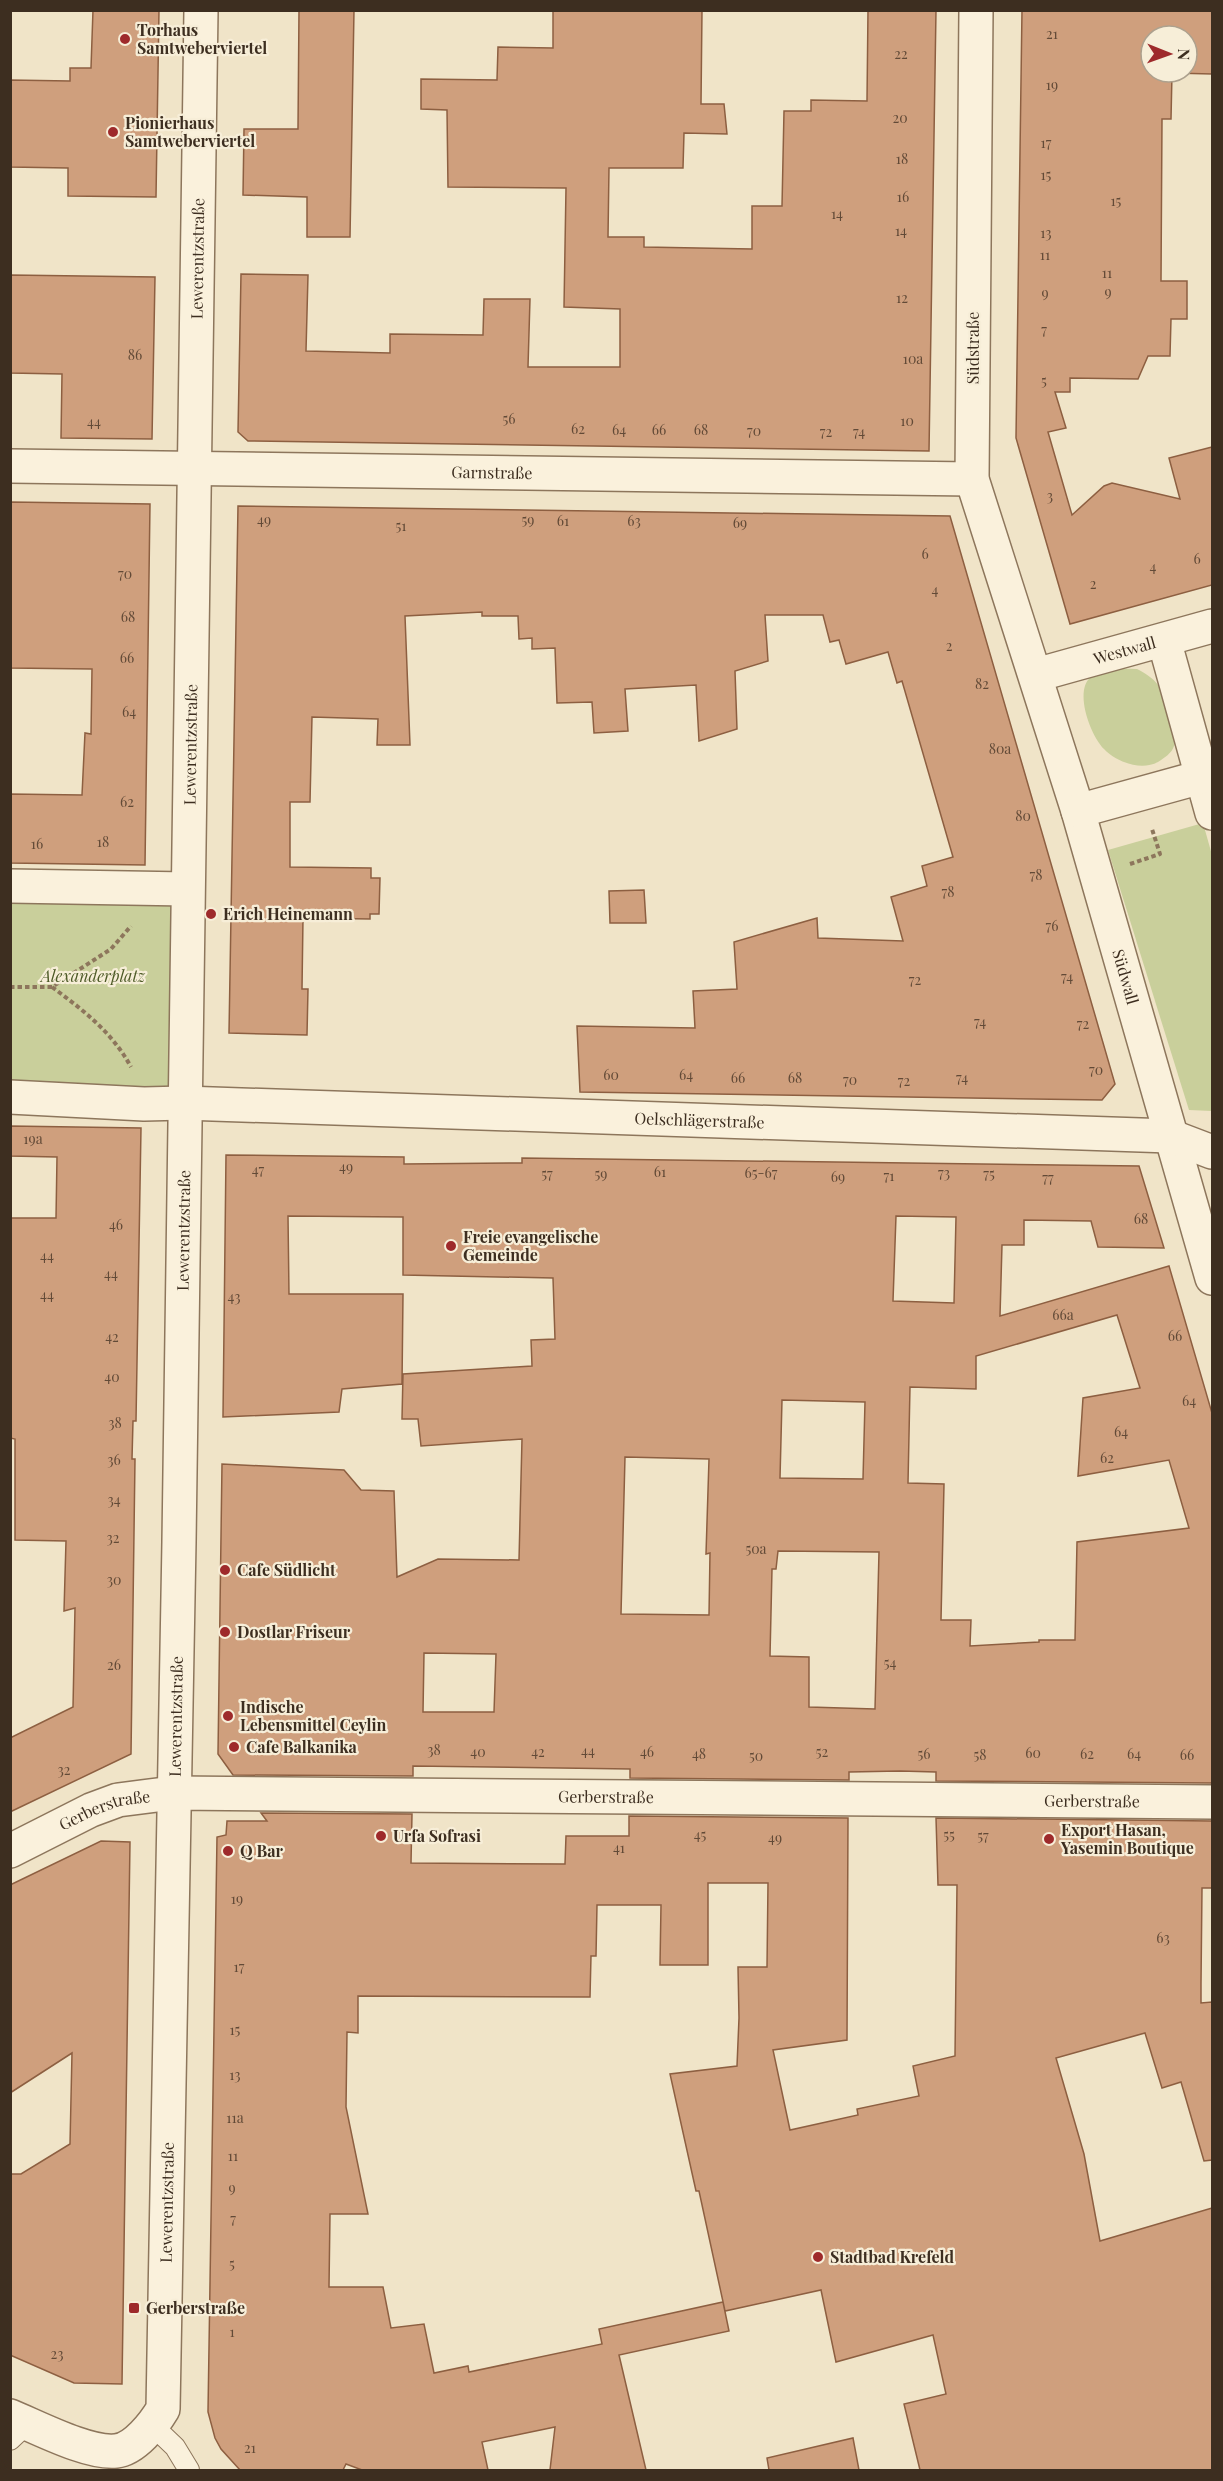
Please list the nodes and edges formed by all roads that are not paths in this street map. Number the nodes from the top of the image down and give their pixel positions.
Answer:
1 (201, 10) edge
2 (976, 10) edge
3 (10, 466) edge
4 (194, 468) junction
5 (972, 479) junction
6 (1212, 626) edge
7 (1164, 640) junction
8 (1036, 675) junction
9 (1208, 776) edge
10 (1078, 811) junction
11 (1212, 813) edge
12 (10, 886) edge
13 (175, 889) junction
14 (10, 1097) edge
15 (184, 1103) junction
16 (1170, 1136) junction
17 (1212, 1152) edge
18 (1212, 1278) edge
19 (173, 1793) junction
20 (1212, 1802) edge
21 (10, 1851) edge
22 (16, 2426) edge
23 (132, 2447) edge
24 (189, 2470) edge

1 - 4 street, Lewerentzstraße
2 - 5 street, Südstraße
3 - 4 street, Garnstraße
4 - 5 street, Garnstraße
4 - 13 street, Lewerentzstraße
5 - 8 street, Südstraße
6 - 7 street, Westwall
7 - 8 street, Westwall
7 - 9 street
8 - 10 street, Südwall
9 - 10 street
9 - 11 street
10 - 16 street, Südwall
12 - 13 street
13 - 15 street, Lewerentzstraße
14 - 15 street
15 - 16 street, Oelschlägerstraße
15 - 19 street, Lewerentzstraße
16 - 17 street, Oelschlägerstraße
16 - 18 street, Südwall
19 - 20 street, Gerberstraße
19 - 21 street, Gerberstraße
19 - 23 street, Lewerentzstraße
22 - 23 street
23 - 24 lane

